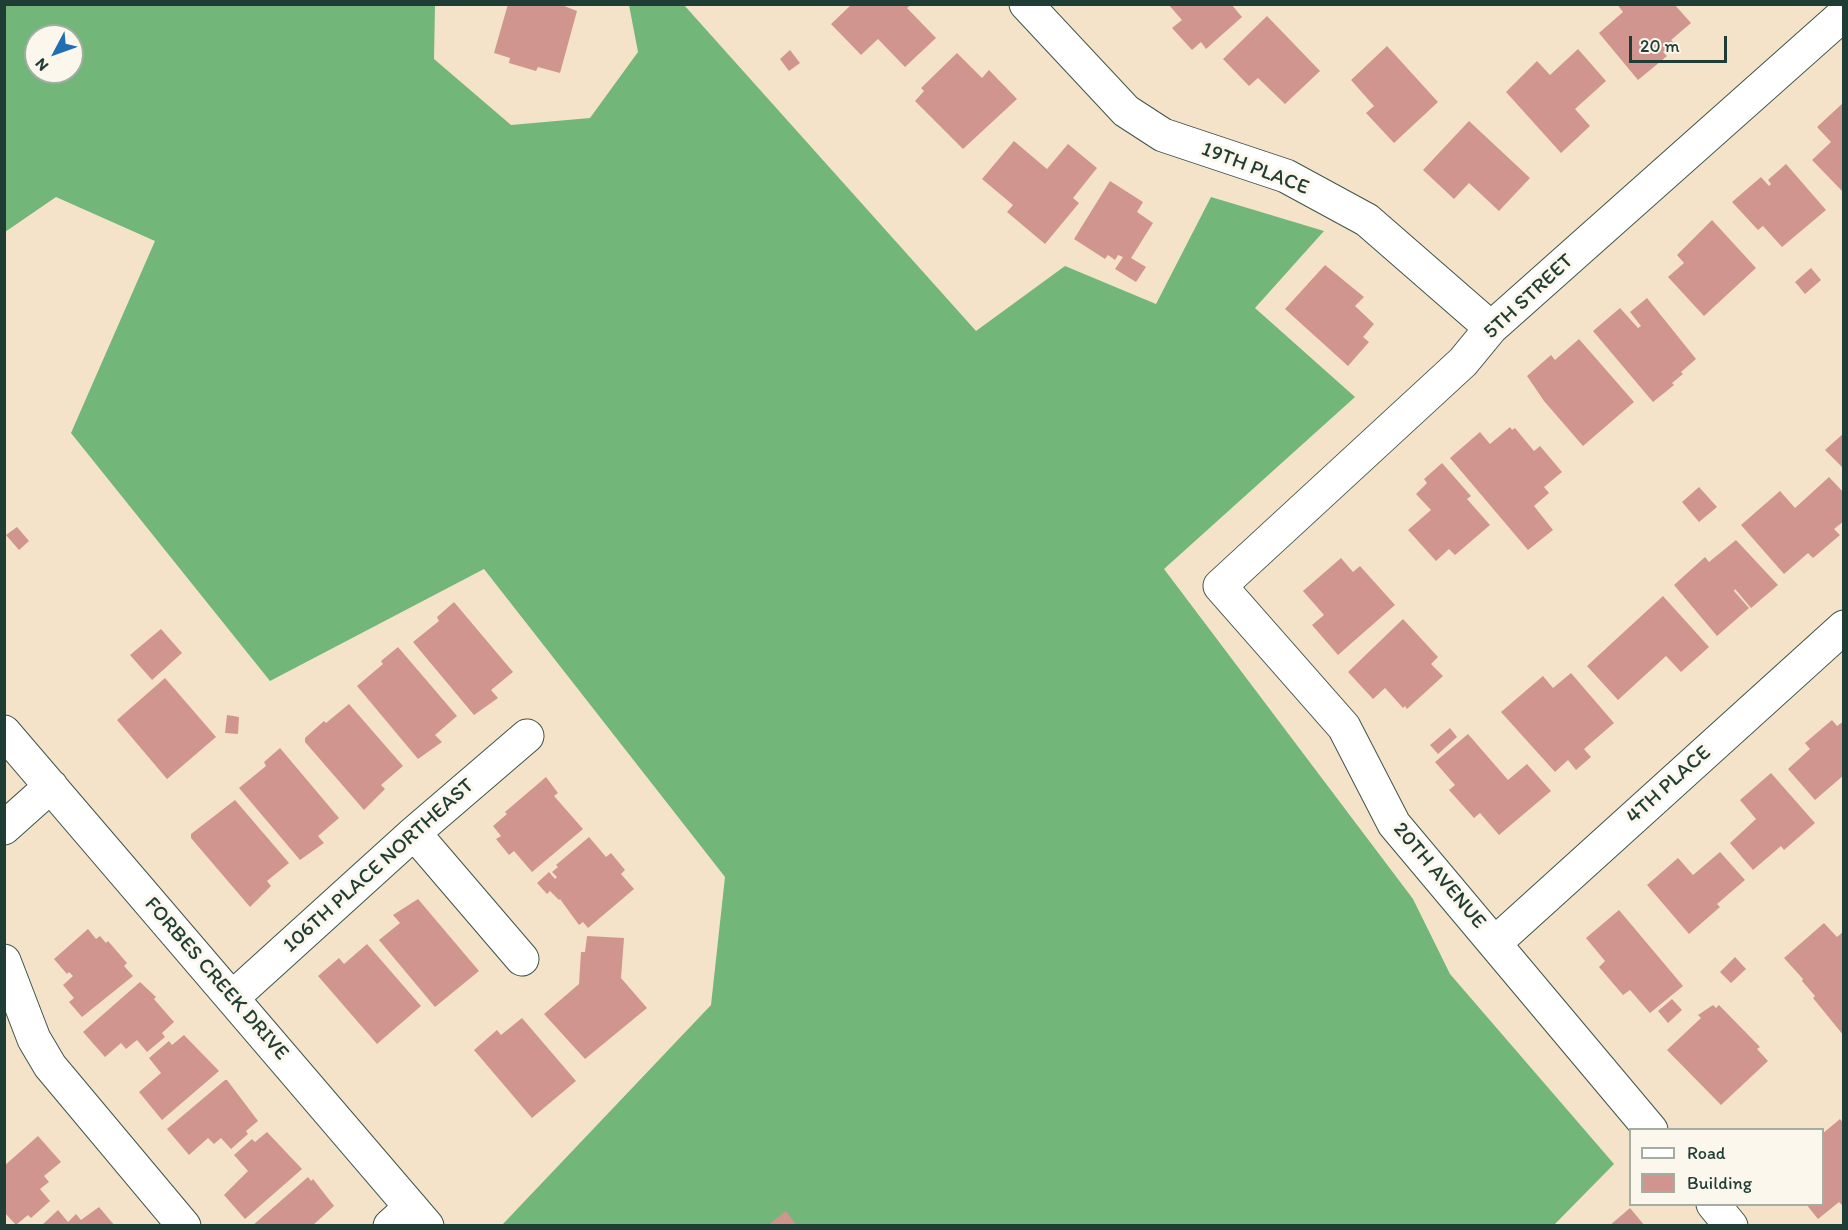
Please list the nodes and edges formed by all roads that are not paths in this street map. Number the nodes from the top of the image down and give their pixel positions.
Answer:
1 (1041, 9) edge
2 (1844, 14) edge
3 (1491, 328) junction
4 (1220, 586) joint
5 (1844, 627) edge
6 (4, 732) edge
7 (527, 736) dead end
8 (51, 786) junction
9 (4, 828) edge
10 (414, 833) junction
11 (1494, 943) junction
12 (522, 959) dead end
13 (4, 962) edge
14 (232, 998) junction
15 (1649, 1128) edge
16 (1715, 1206) edge
17 (410, 1219) edge
18 (184, 1226) edge
19 (1731, 1226) edge

1 - 3 street, 19TH PLACE
2 - 3 street, 5TH STREET
3 - 4 street, 5TH STREET
4 - 11 street, 20TH AVENUE
5 - 11 street, 4TH PLACE
6 - 8 street, FORBES CREEK DRIVE
7 - 10 street, 106TH PLACE NORTHEAST
8 - 9 street
8 - 14 street, FORBES CREEK DRIVE
10 - 12 street
10 - 14 street, 106TH PLACE NORTHEAST
11 - 15 street, 20TH AVENUE
13 - 18 street
14 - 17 street, FORBES CREEK DRIVE
16 - 19 street

